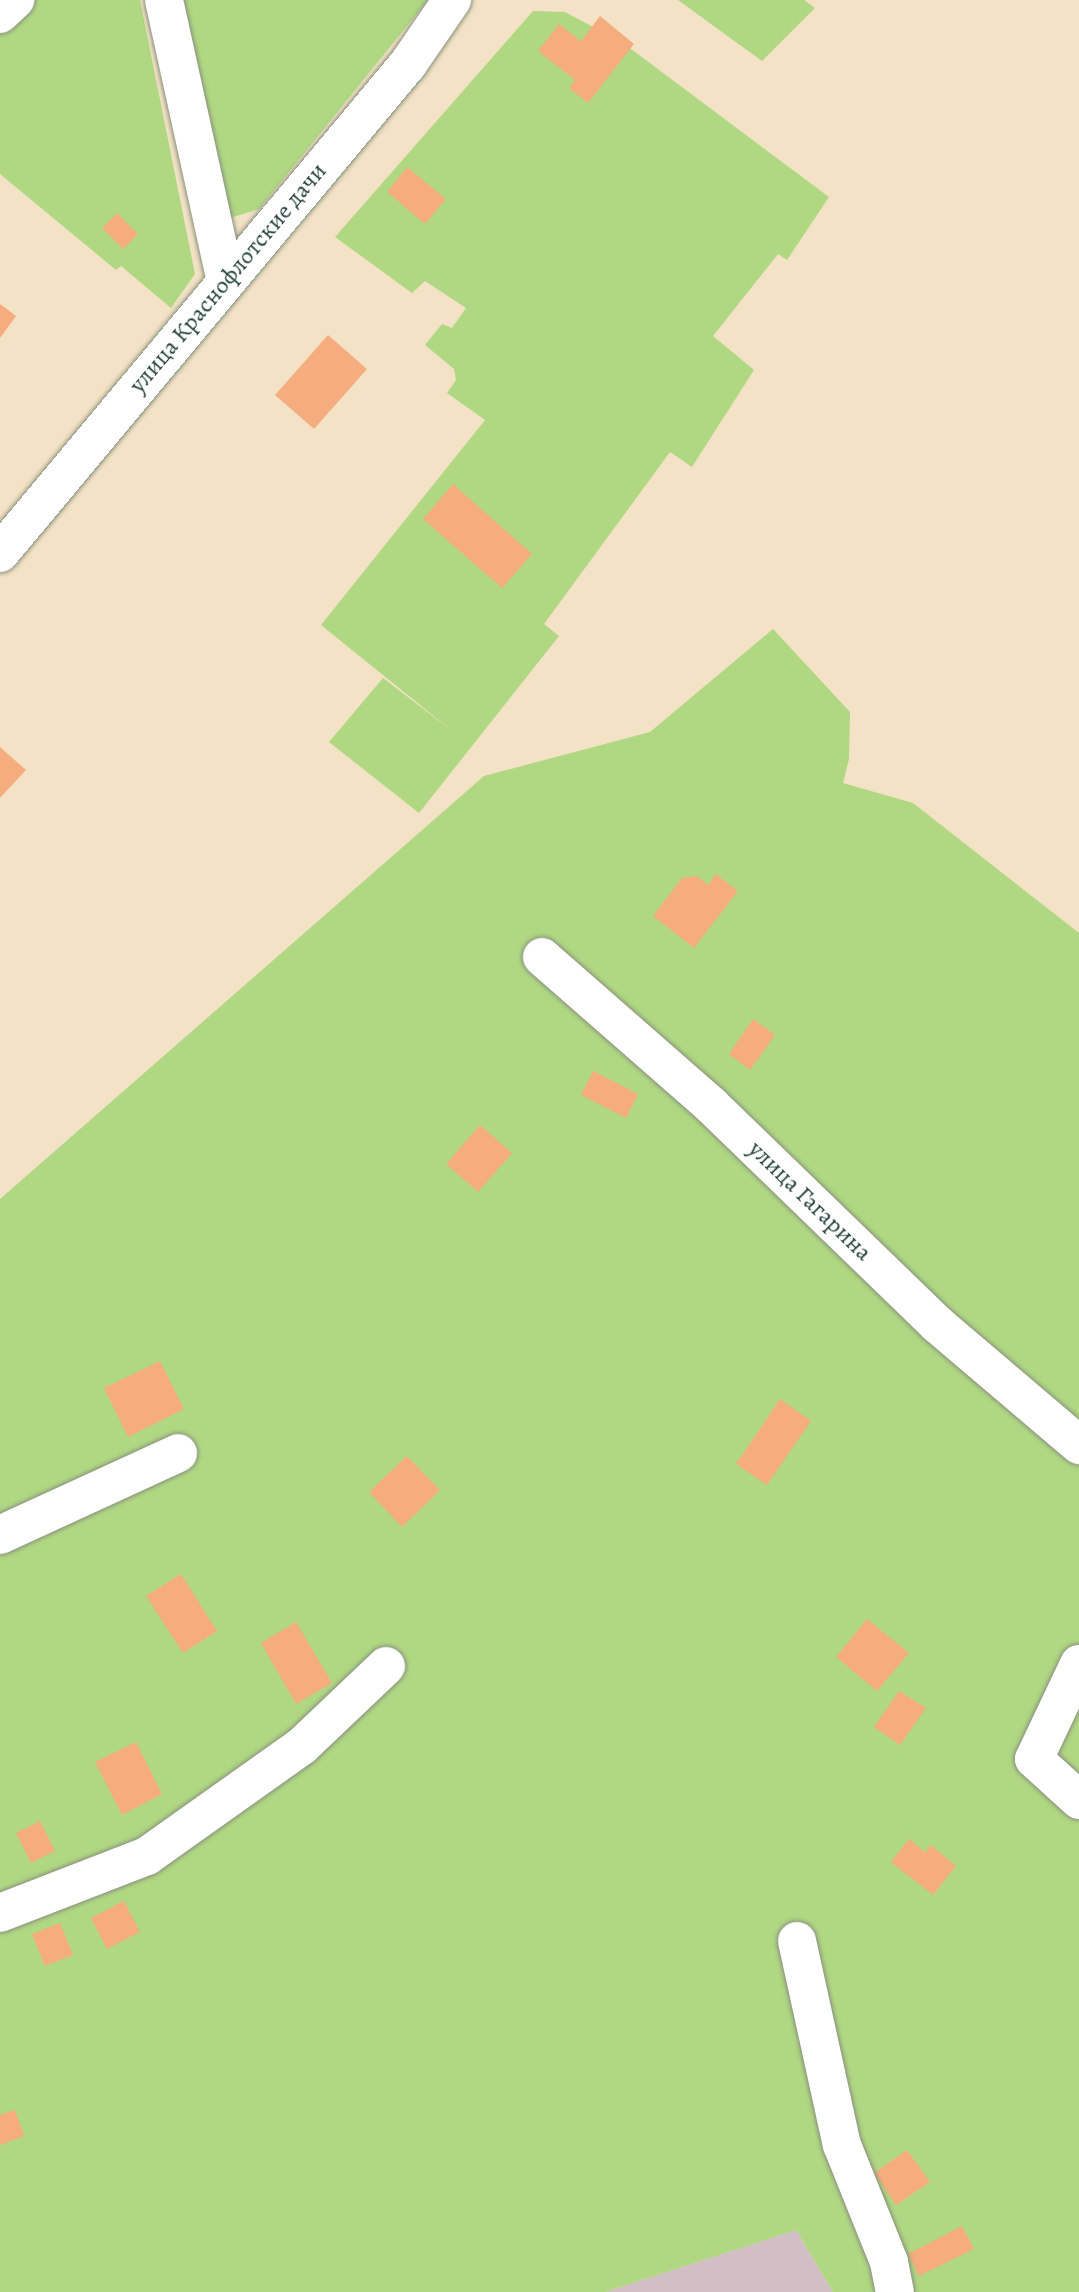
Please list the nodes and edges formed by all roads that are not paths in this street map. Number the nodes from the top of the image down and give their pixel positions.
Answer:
1 (15, 0) edge
2 (164, 0) edge
3 (452, 0) edge
4 (0, 14) edge
5 (226, 281) junction
6 (0, 553) edge
7 (542, 957) dead end
8 (1079, 1445) edge
9 (178, 1453) dead end
10 (0, 1535) edge
11 (1079, 1664) edge
12 (386, 1666) dead end
13 (1079, 1800) edge
14 (0, 1913) edge
15 (797, 1941) dead end
16 (895, 2292) edge

1 - 4 street
2 - 5 street
3 - 5 street, улица Краснофлотские дачи
5 - 6 street, улица Краснофлотские дачи
7 - 8 street, улица Гагарина
9 - 10 street
11 - 13 street
12 - 14 street
15 - 16 street

